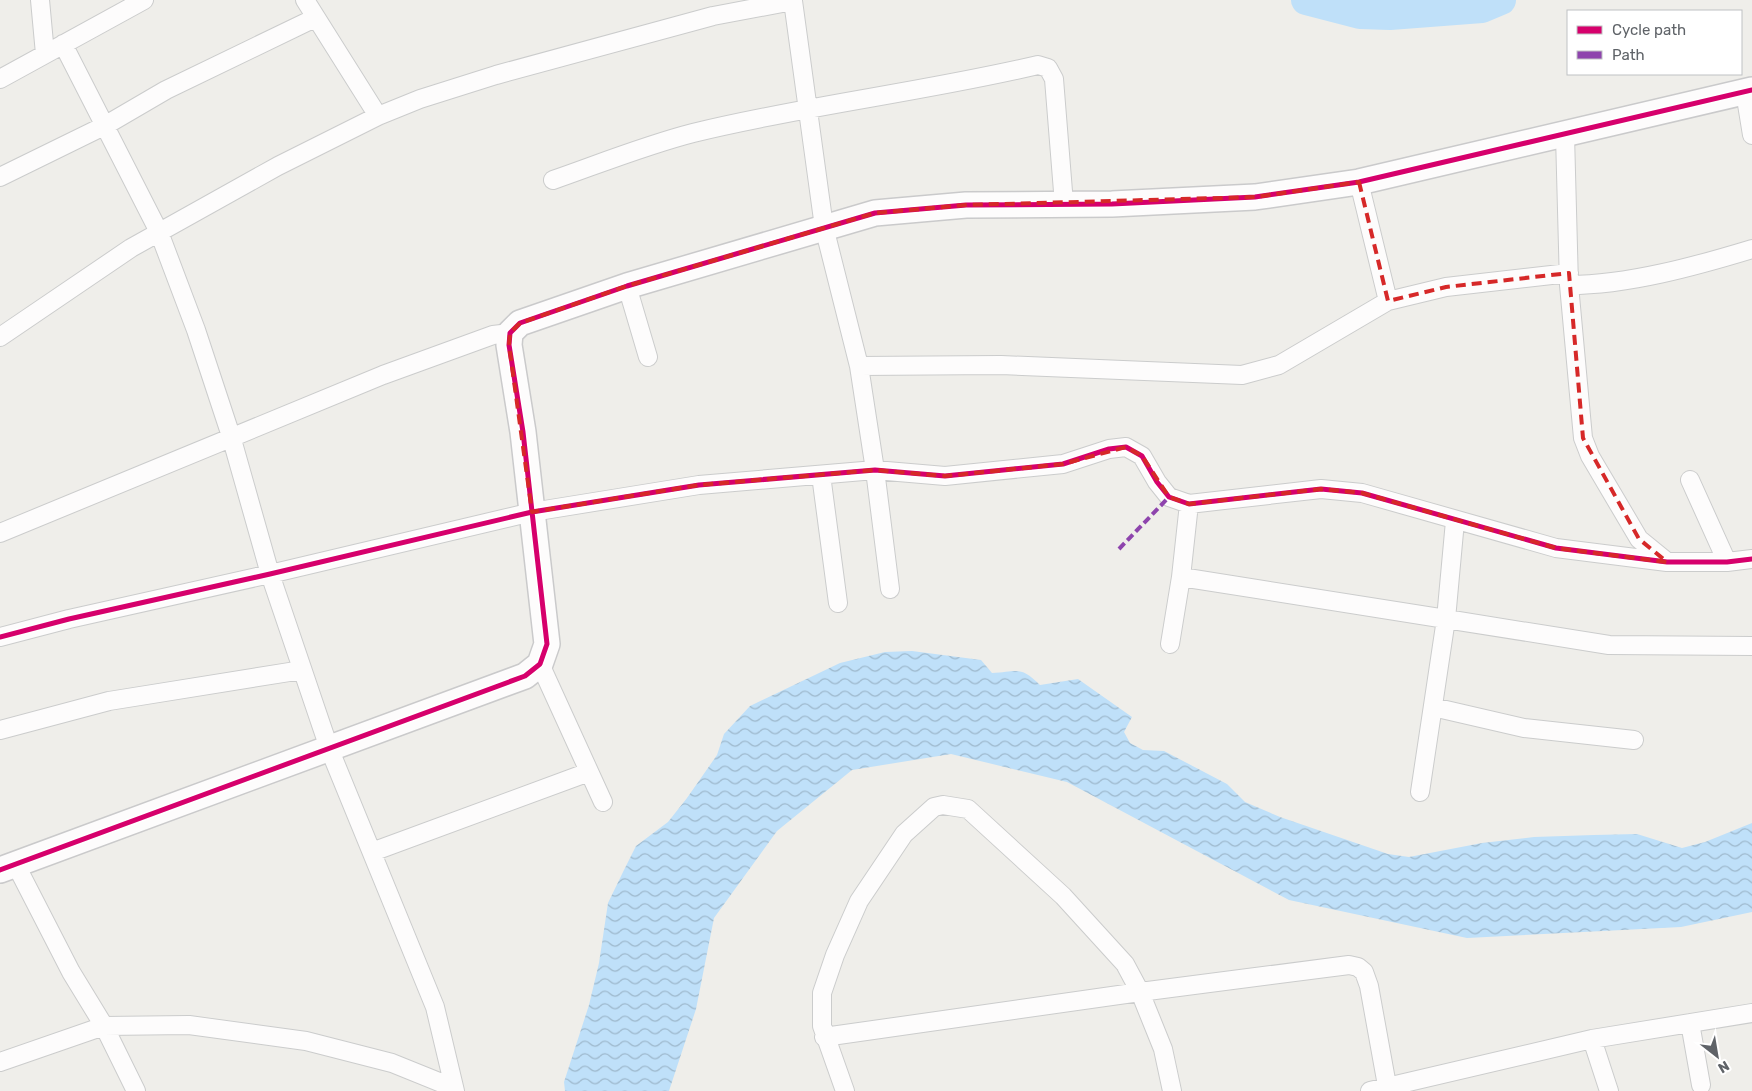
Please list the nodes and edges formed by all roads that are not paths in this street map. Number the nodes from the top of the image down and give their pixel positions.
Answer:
1 (40, 0) edge
2 (144, 0) edge
3 (304, 0) edge
4 (794, 0) edge
5 (315, 18) junction
6 (63, 44) junction
7 (45, 54) junction
8 (0, 79) edge
9 (1749, 91) edge
10 (807, 109) junction
11 (378, 116) junction
12 (106, 125) junction
13 (1565, 135) junction
14 (1752, 135) edge
15 (0, 178) edge
16 (553, 180) dead end
17 (1359, 182) junction
18 (1064, 204) junction
19 (824, 227) junction
20 (159, 232) junction
21 (1752, 249) edge
22 (1569, 279) junction
23 (627, 286) junction
24 (1388, 301) junction
25 (510, 332) junction
26 (0, 337) edge
27 (648, 357) dead end
28 (859, 366) junction
29 (231, 436) junction
30 (875, 470) junction
31 (821, 475) junction
32 (1690, 480) dead end
33 (1189, 504) junction
34 (532, 512) junction
35 (1455, 521) junction
36 (0, 533) edge
37 (1752, 559) edge
38 (1667, 562) junction
39 (1727, 562) junction
40 (270, 574) junction
41 (1181, 577) junction
42 (890, 589) dead end
43 (838, 603) dead end
44 (1446, 619) junction
45 (0, 637) edge
46 (1170, 644) dead end
47 (1752, 646) edge
48 (540, 664) junction
49 (302, 670) junction
50 (1433, 707) junction
51 (0, 730) edge
52 (1634, 740) dead end
53 (329, 748) junction
54 (589, 772) junction
55 (1420, 792) dead end
56 (603, 802) dead end
57 (372, 852) junction
58 (8, 868) edge
59 (1140, 992) junction
60 (1752, 1013) edge
61 (1690, 1023) junction
62 (104, 1026) junction
63 (824, 1037) junction
64 (1592, 1038) junction
65 (0, 1062) edge
66 (1701, 1085) dead end
67 (454, 1089) edge
68 (1388, 1089) edge
69 (136, 1091) edge
70 (845, 1091) edge
71 (1172, 1091) edge
72 (1370, 1091) edge
73 (1609, 1091) edge

1 - 7 street
2 - 6 street
3 - 5 street
4 - 10 street
4 - 11 street
5 - 11 street
5 - 12 street
6 - 7 street
6 - 12 street
7 - 8 street
9 - 13 street
9 - 14 street
10 - 16 street
10 - 18 street
10 - 19 street
11 - 20 street
12 - 15 street
12 - 20 street
13 - 17 street
13 - 22 street
17 - 18 street
17 - 24 street
18 - 19 street
19 - 23 street
19 - 28 street
20 - 26 street
20 - 29 street
21 - 22 street
22 - 24 street
22 - 38 street
23 - 25 street
23 - 27 street
24 - 28 street
25 - 29 street
25 - 34 street
28 - 30 street
29 - 36 street
29 - 40 street
30 - 31 street
30 - 33 street
30 - 42 street
31 - 34 street
31 - 43 street
32 - 39 street
33 - 35 street
33 - 41 street
34 - 40 street
34 - 48 street
35 - 38 street
35 - 44 street
37 - 39 street
38 - 39 street
40 - 45 street
40 - 49 street
41 - 44 street
41 - 46 street
44 - 47 street
44 - 50 street
48 - 53 street
48 - 54 street
49 - 51 street
49 - 53 street
50 - 52 street
50 - 55 street
53 - 57 street
53 - 58 street
54 - 56 street
54 - 57 street
57 - 67 street
58 - 62 street
59 - 63 street
59 - 63 street
59 - 68 street
59 - 71 street
60 - 61 street
61 - 64 street
61 - 66 street
62 - 65 street
62 - 67 street
62 - 69 street
63 - 70 street
64 - 68 street
64 - 73 street
68 - 72 street

